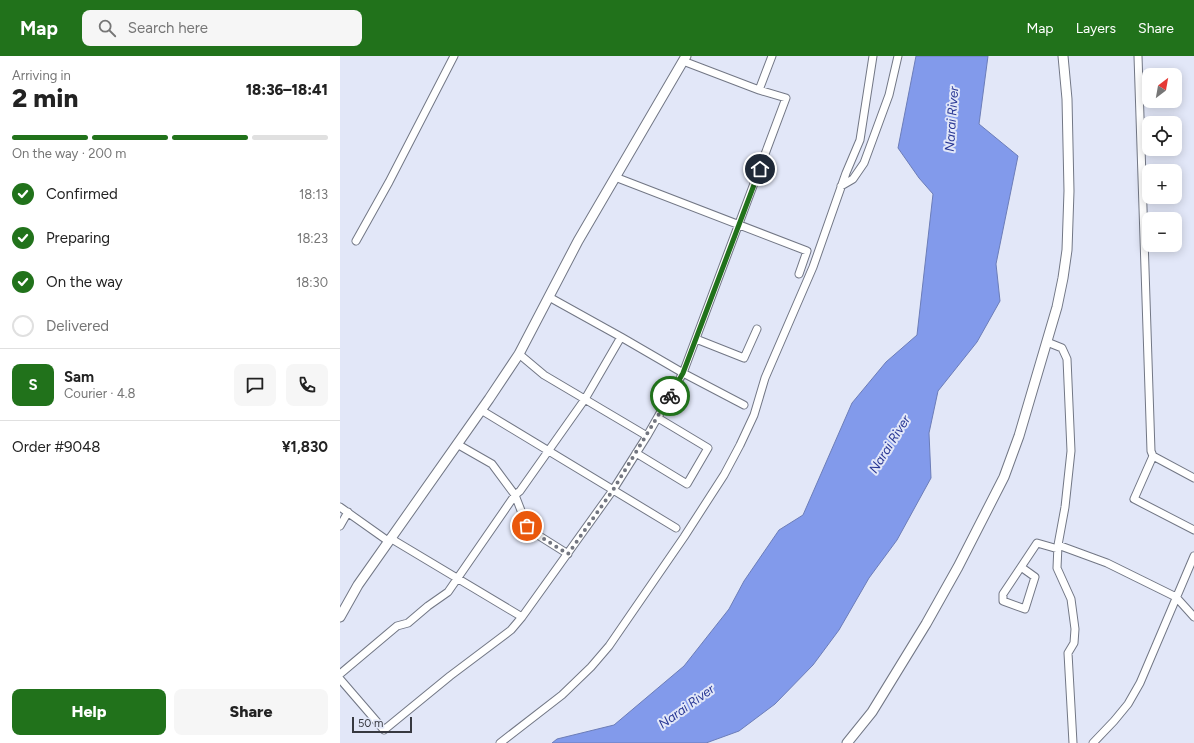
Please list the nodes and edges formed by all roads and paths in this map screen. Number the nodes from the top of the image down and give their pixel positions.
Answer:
1 (454, 56) edge
2 (772, 56) edge
3 (873, 56) edge
4 (898, 56) edge
5 (1063, 56) edge
6 (1138, 56) edge
7 (685, 58) edge
8 (760, 90) junction
9 (615, 177) junction
10 (841, 186) junction
11 (739, 225) junction
12 (356, 241) dead end
13 (799, 274) dead end
14 (549, 297) junction
15 (756, 329) dead end
16 (622, 337) junction
17 (696, 339) junction
18 (1047, 342) junction
19 (519, 354) junction
20 (683, 373) junction
21 (585, 398) junction
22 (744, 405) dead end
23 (481, 410) junction
24 (658, 418) junction
25 (647, 436) junction
26 (457, 444) junction
27 (549, 451) junction
28 (636, 453) junction
29 (1153, 456) junction
30 (1194, 478) edge
31 (613, 490) junction
32 (515, 495) junction
33 (340, 507) edge
34 (348, 512) junction
35 (340, 526) edge
36 (676, 528) dead end
37 (1194, 530) edge
38 (389, 540) junction
39 (1058, 547) junction
40 (568, 554) junction
41 (1194, 556) edge
42 (1021, 567) junction
43 (457, 579) junction
44 (1176, 597) junction
45 (340, 617) edge
46 (522, 617) junction
47 (1194, 617) edge
48 (340, 674) edge
49 (340, 679) edge
50 (500, 743) edge
51 (847, 743) edge
52 (1074, 743) edge
53 (1092, 743) edge

1 - 12 street
2 - 8 street
3 - 10 street
4 - 10 street
5 - 18 street
6 - 29 street
7 - 8 street
7 - 9 street
8 - 11 street
9 - 11 street
9 - 14 street
10 - 50 street
11 - 13 street
11 - 17 street
14 - 16 street
14 - 19 street
15 - 17 street
16 - 20 street
16 - 21 street
17 - 20 street
18 - 39 street
18 - 51 street
19 - 21 street
19 - 23 street
20 - 22 street
20 - 24 street
21 - 25 street
21 - 27 street
23 - 26 street
23 - 27 street
24 - 25 street
24 - 28 street
25 - 28 street
26 - 32 street
26 - 38 street
27 - 31 street
27 - 32 street
28 - 31 street
29 - 30 street
29 - 37 street
31 - 36 street
31 - 40 street
32 - 40 street
32 - 43 street
33 - 34 street
34 - 35 street
34 - 38 street
38 - 43 street
38 - 45 street
39 - 42 street
39 - 44 street
39 - 52 street
40 - 46 street
41 - 44 street
42 - 42 street
43 - 46 street
43 - 48 street
44 - 47 street
44 - 53 street
46 - 49 street

